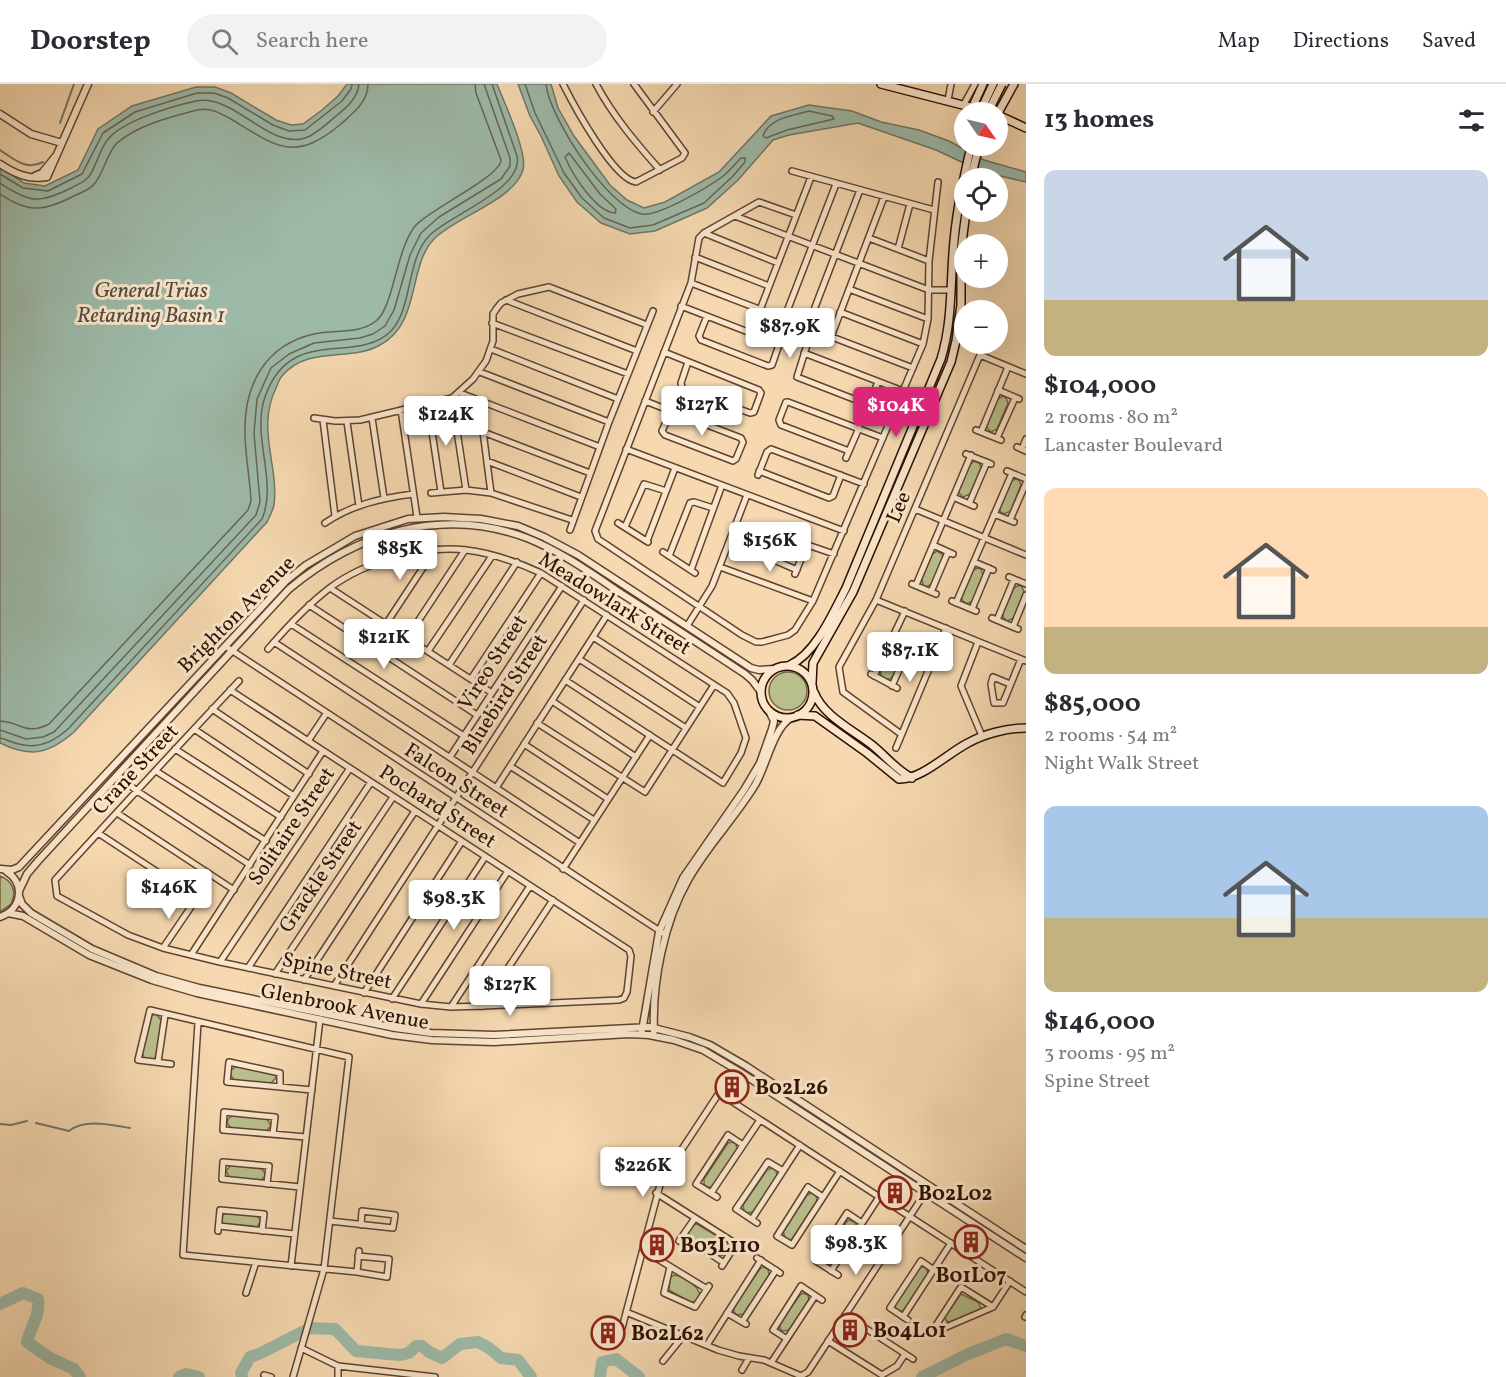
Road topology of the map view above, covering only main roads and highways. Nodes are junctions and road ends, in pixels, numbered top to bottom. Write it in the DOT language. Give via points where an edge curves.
graph roads {
  1 [pos="881,84"];
  2 [pos="983,84"];
  3 [pos="993,84"];
  4 [pos="1002,84"];
  5 [pos="1014,84"];
  6 [pos="905,86"];
  7 [pos="956,102"];
  8 [pos="976,102"];
  9 [pos="985,102"];
  10 [pos="994,102"];
  11 [pos="1004,102"];
  12 [pos="1008,119"];
  13 [pos="1026,128"];
  14 [pos="961,222"];
  15 [pos="961,222"];
  16 [pos="790,665"];
  17 [pos="813,686"];
  18 [pos="795,717"];
  19 [pos="1026,728"];
  20 [pos="912,778"];
  1 -- 6 [label="main road"];
  2 -- 8 [label="main road"];
  3 -- 9 [label="main road, bridge"];
  4 -- 10 [label="main road, bridge"];
  5 -- 11 [label="main road"];
  6 -- 7 [label="main road"];
  12 -- 13 [label="main road"];
  14 -- 16 [label="main road" via="941,360 862,552 828,621 803,657"];
  15 -- 17 [label="main road" via="962,305 951,362 854,592 813,663"];
  16 -- 17 [label="main road" via="803,671"];
  16 -- 18 [label="main road" via="774,669 764,679 761,692 769,711"];
  17 -- 18 [label="main road" via="810,705"];
  17 -- 20 [label="main road" via="818,701 828,711"];
  18 -- 20 [label="main road" via="815,716 895,777"];
  19 -- 20 [label="main road" via="982,736"];
}
